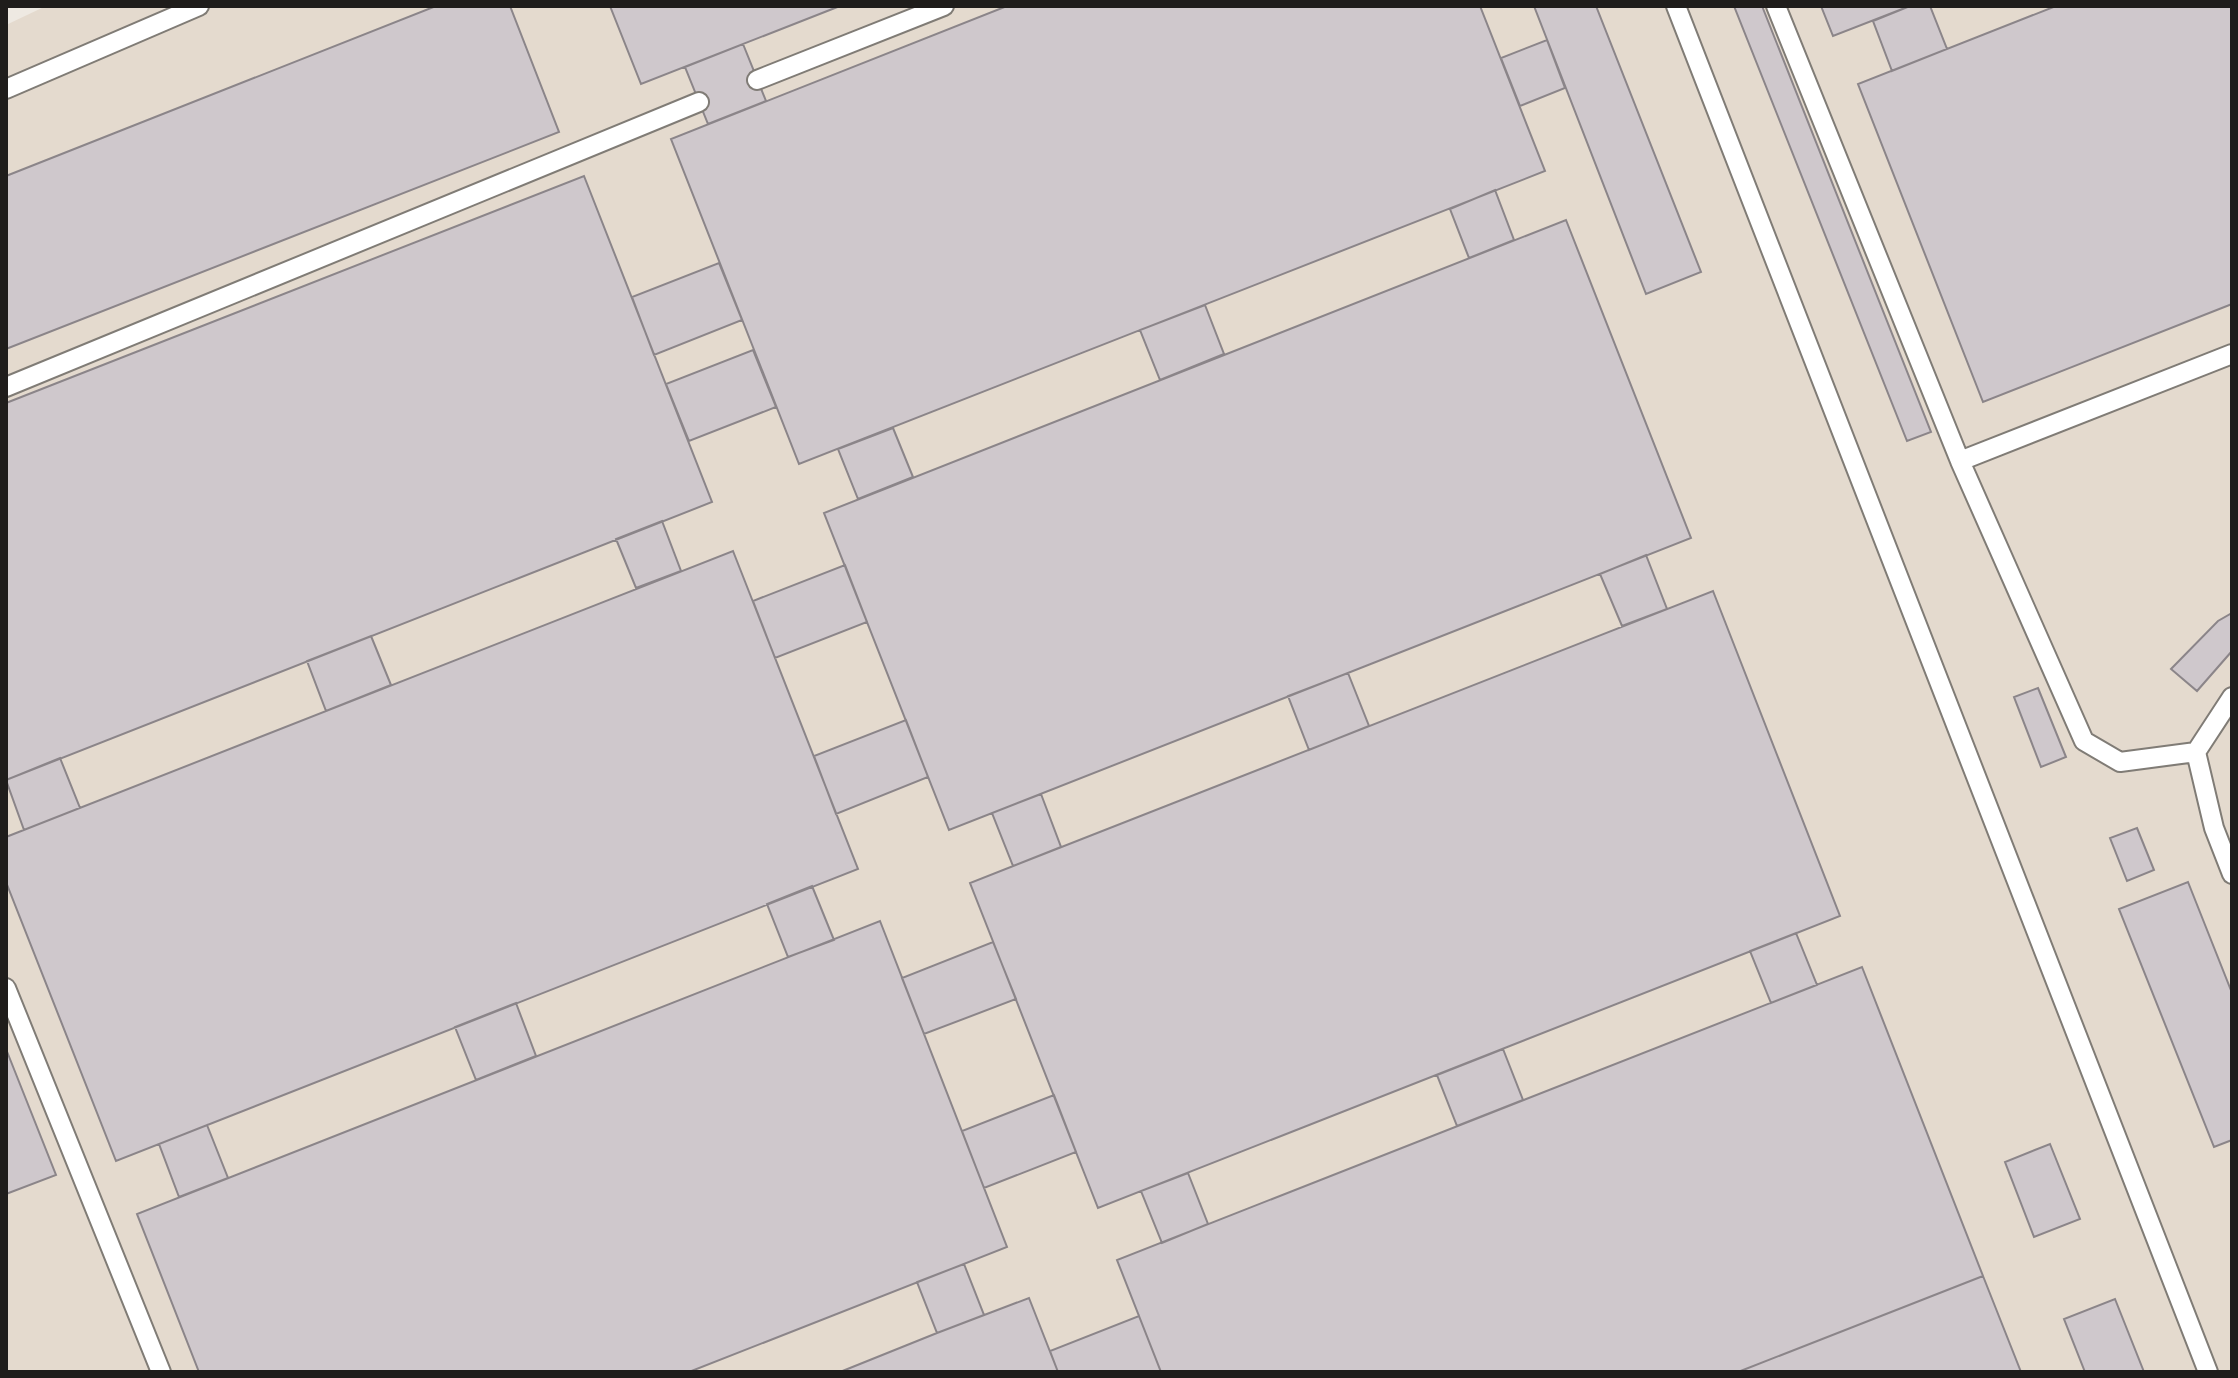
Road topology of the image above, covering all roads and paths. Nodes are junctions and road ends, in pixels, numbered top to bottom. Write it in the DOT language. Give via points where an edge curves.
graph roads {
  1 [pos="199,6"];
  2 [pos="944,6"];
  3 [pos="1676,6"];
  4 [pos="1776,6"];
  5 [pos="757,80"];
  6 [pos="6,89"];
  7 [pos="699,102"];
  8 [pos="2232,354"];
  9 [pos="6,387"];
  10 [pos="1960,461"];
  11 [pos="2232,697"];
  12 [pos="2196,752"];
  13 [pos="2232,874"];
  14 [pos="6,988"];
  15 [pos="161,1372"];
  16 [pos="2208,1372"];
  1 -- 6 [label="lane"];
  2 -- 5 [label="lane"];
  3 -- 16 [label="lane"];
  4 -- 10 [label="lane"];
  7 -- 9 [label="lane"];
  8 -- 10 [label="lane"];
  10 -- 12 [label="lane" via="2084,741 2120,762"];
  11 -- 12 [label="lane"];
  12 -- 13 [label="lane" via="2214,828"];
  14 -- 15 [label="lane"];
}
